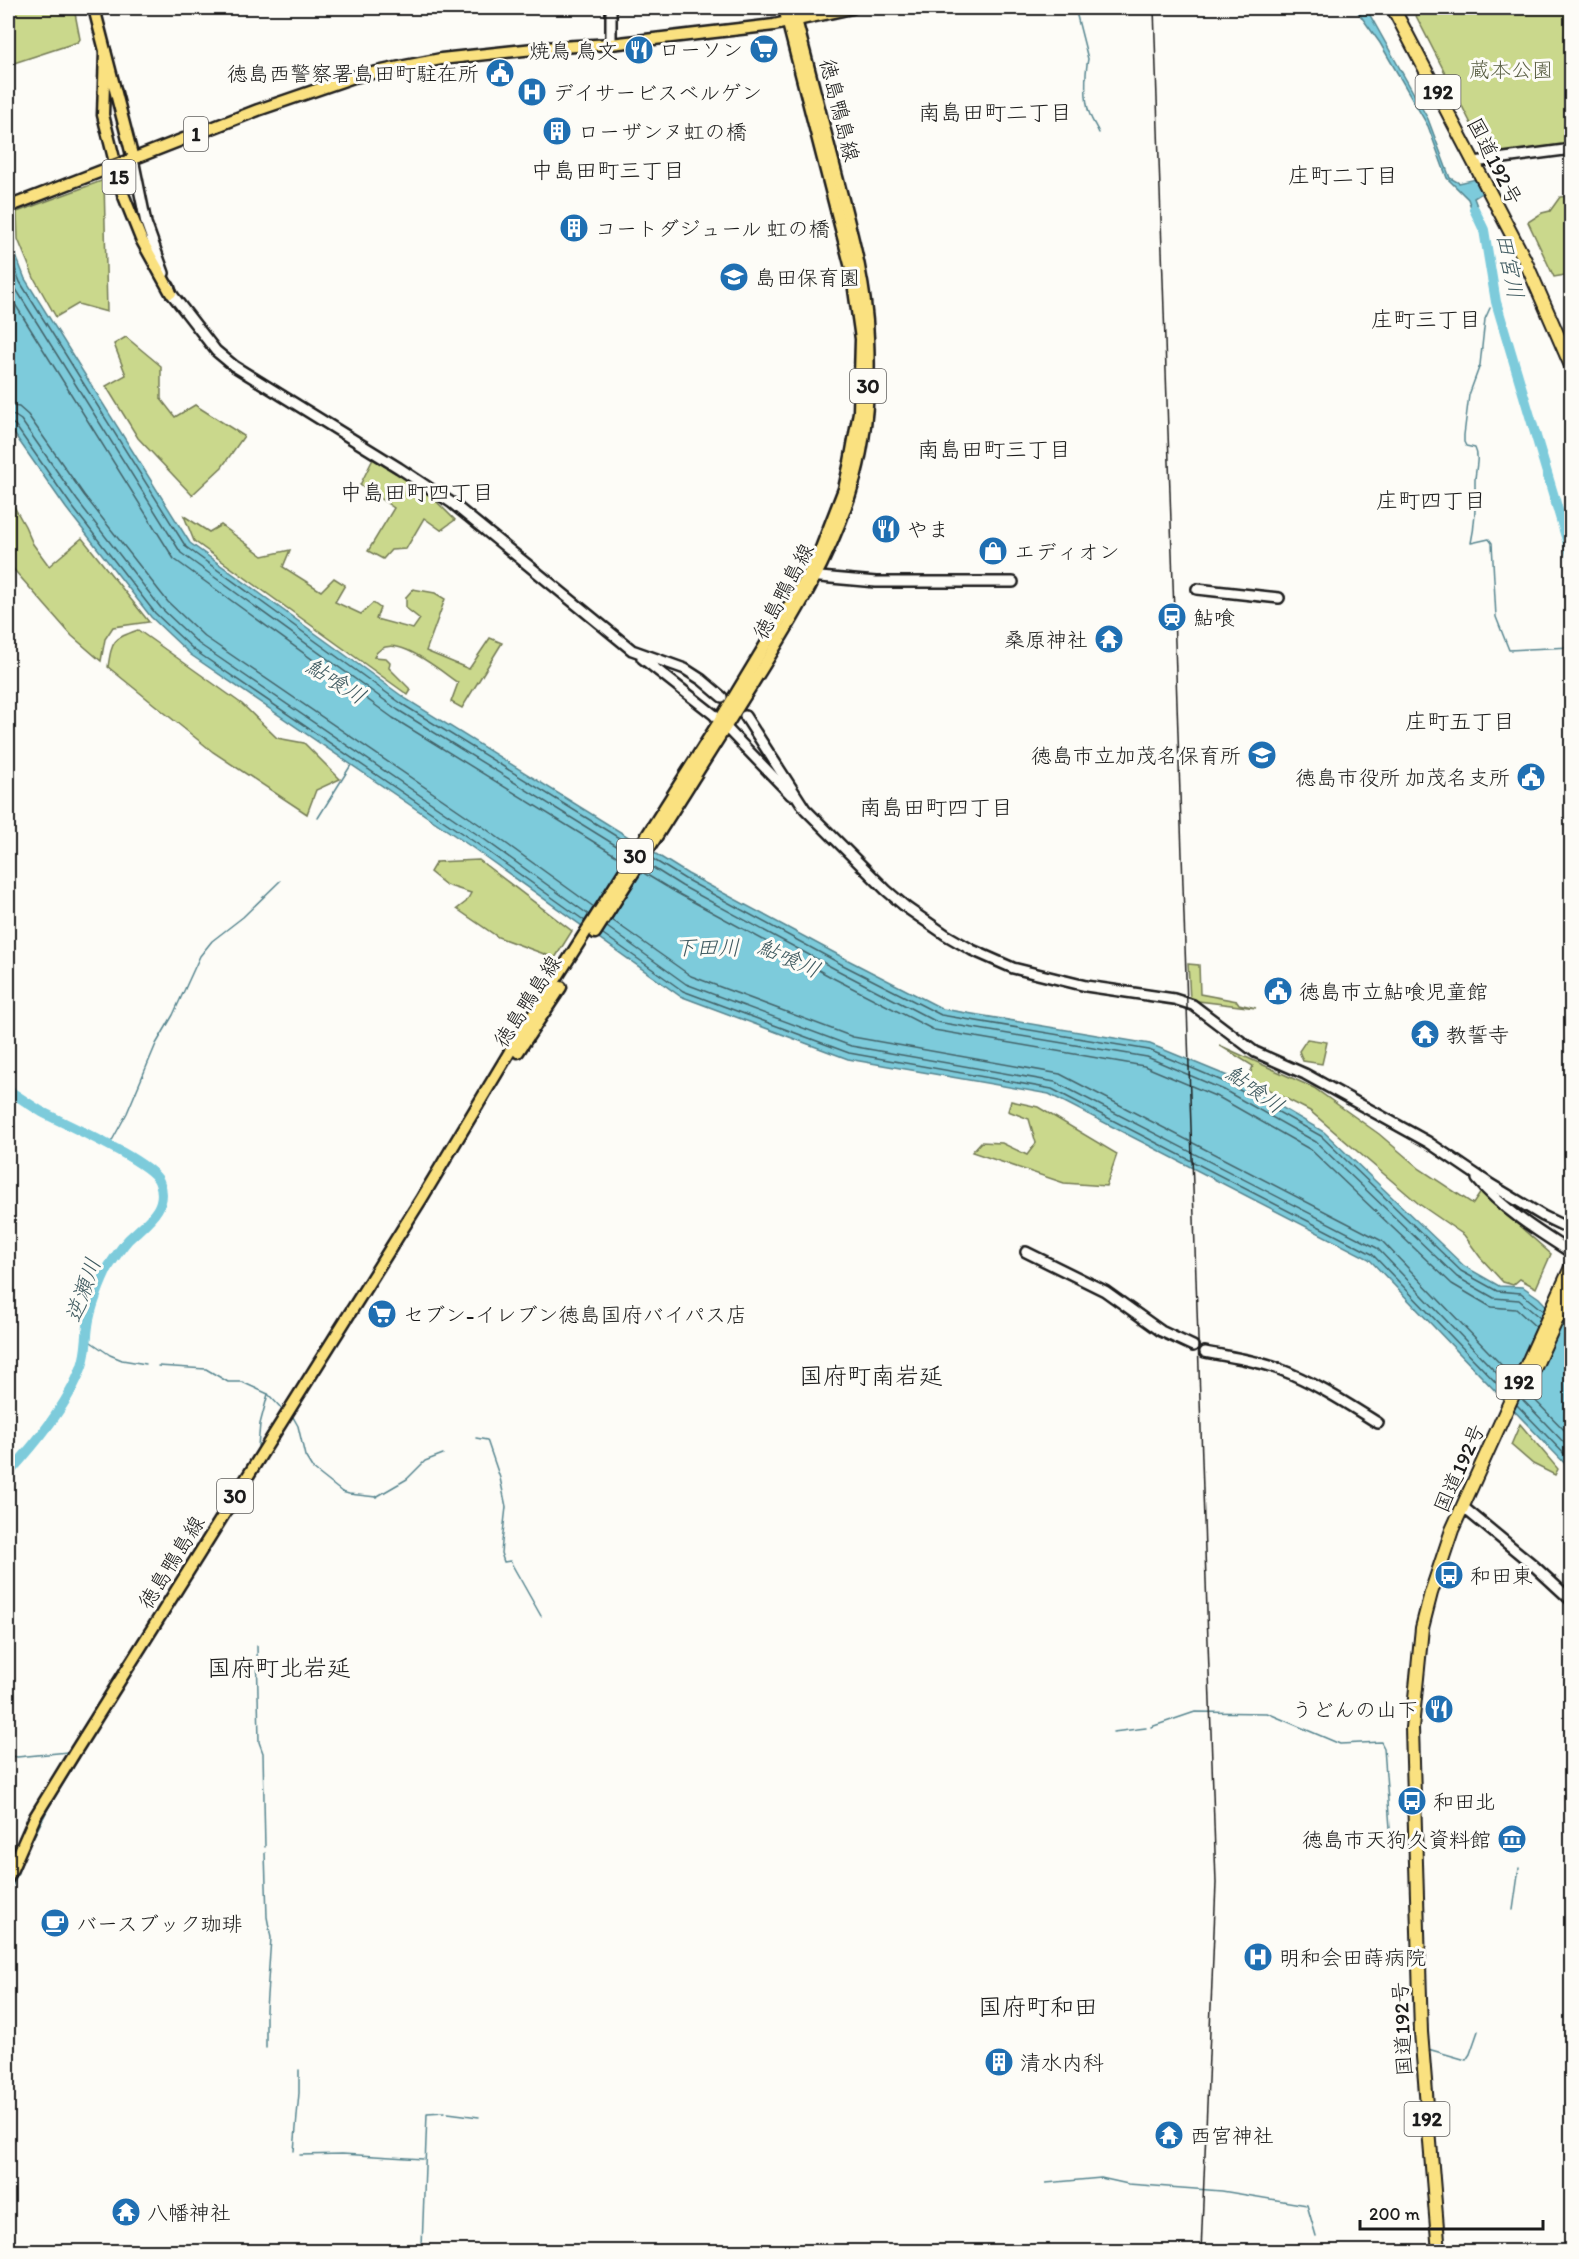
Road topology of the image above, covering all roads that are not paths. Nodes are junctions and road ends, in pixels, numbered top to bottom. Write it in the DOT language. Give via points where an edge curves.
graph roads {
  1 [pos="94,8"];
  2 [pos="611,8"];
  3 [pos="833,8"];
  4 [pos="852,8"];
  5 [pos="1393,8"];
  6 [pos="1401,8"];
  7 [pos="791,15"];
  8 [pos="611,39"];
  9 [pos="571,46"];
  10 [pos="105,51"];
  11 [pos="1572,148"];
  12 [pos="131,160"];
  13 [pos="1478,161"];
  14 [pos="1492,188"];
  15 [pos="8,207"];
  16 [pos="171,293"];
  17 [pos="1572,347"];
  18 [pos="1572,368"];
  19 [pos="812,576"];
  20 [pos="1013,582"];
  21 [pos="1197,590"];
  22 [pos="1279,598"];
  23 [pos="632,650"];
  24 [pos="722,697"];
  25 [pos="745,716"];
  26 [pos="722,726"];
  27 [pos="805,809"];
  28 [pos="1470,1172"];
  29 [pos="1572,1230"];
  30 [pos="1026,1252"];
  31 [pos="1572,1253"];
  32 [pos="1572,1265"];
  33 [pos="1572,1286"];
  34 [pos="1193,1346"];
  35 [pos="1205,1352"];
  36 [pos="1378,1423"];
  37 [pos="1467,1505"];
  38 [pos="1572,1601"];
  39 [pos="8,1878"];
  40 [pos="1439,2252"];
  1 -- 10 [label="main road, 15"];
  2 -- 8 [label="street"];
  3 -- 7 [label="main road, 1"];
  4 -- 7 [label="main road, 1"];
  5 -- 13 [label="highway, 国道192号 / 192"];
  6 -- 13 [label="highway, 国道192号 / 192"];
  7 -- 8 [label="main road, 1"];
  7 -- 9 [label="main road, 1" via="611,44"];
  7 -- 19 [label="main road, 徳島鴨島線 / 30" via="854,280 861,339 859,412 847,475"];
  8 -- 9 [label="main road, 1"];
  9 -- 12 [label="main road, 1" via="441,59 354,77"];
  10 -- 12 [label="main road, 15"];
  10 -- 16 [label="main road, 15" via="103,115 123,194 141,239"];
  11 -- 13 [label="street"];
  12 -- 15 [label="main road, 1, bridge"];
  12 -- 16 [label="street" via="146,223"];
  13 -- 14 [label="highway, 国道192号 / 192"];
  14 -- 17 [label="highway, 国道192号 / 192" via="1546,286"];
  14 -- 18 [label="highway, 国道192号 / 192"];
  16 -- 23 [label="street" via="216,351 234,366 452,503"];
  19 -- 20 [label="street" via="876,582"];
  19 -- 26 [label="main road, 徳島鴨島線 / 30"];
  21 -- 22 [label="street"];
  23 -- 24 [label="street" via="693,674"];
  23 -- 26 [label="street"];
  25 -- 27 [label="street"];
  26 -- 27 [label="street"];
  26 -- 39 [label="main road, 徳島鴨島線 / 30" via="528,1038 470,1117 52,1789"];
  27 -- 28 [label="street" via="907,908 972,950 1025,971 1193,1005 1255,1052 1305,1074 1428,1142"];
  28 -- 29 [label="street"];
  28 -- 31 [label="street" via="1486,1190 1540,1233"];
  30 -- 34 [label="street" via="1105,1292 1161,1331"];
  32 -- 37 [label="highway, 国道192号 / 192"];
  33 -- 37 [label="highway, 国道192号 / 192"];
  35 -- 36 [label="street" via="1279,1369 1324,1389"];
  37 -- 38 [label="street"];
  37 -- 40 [label="highway, 国道192号 / 192" via="1447,1564 1413,1699 1419,1985"];
}
